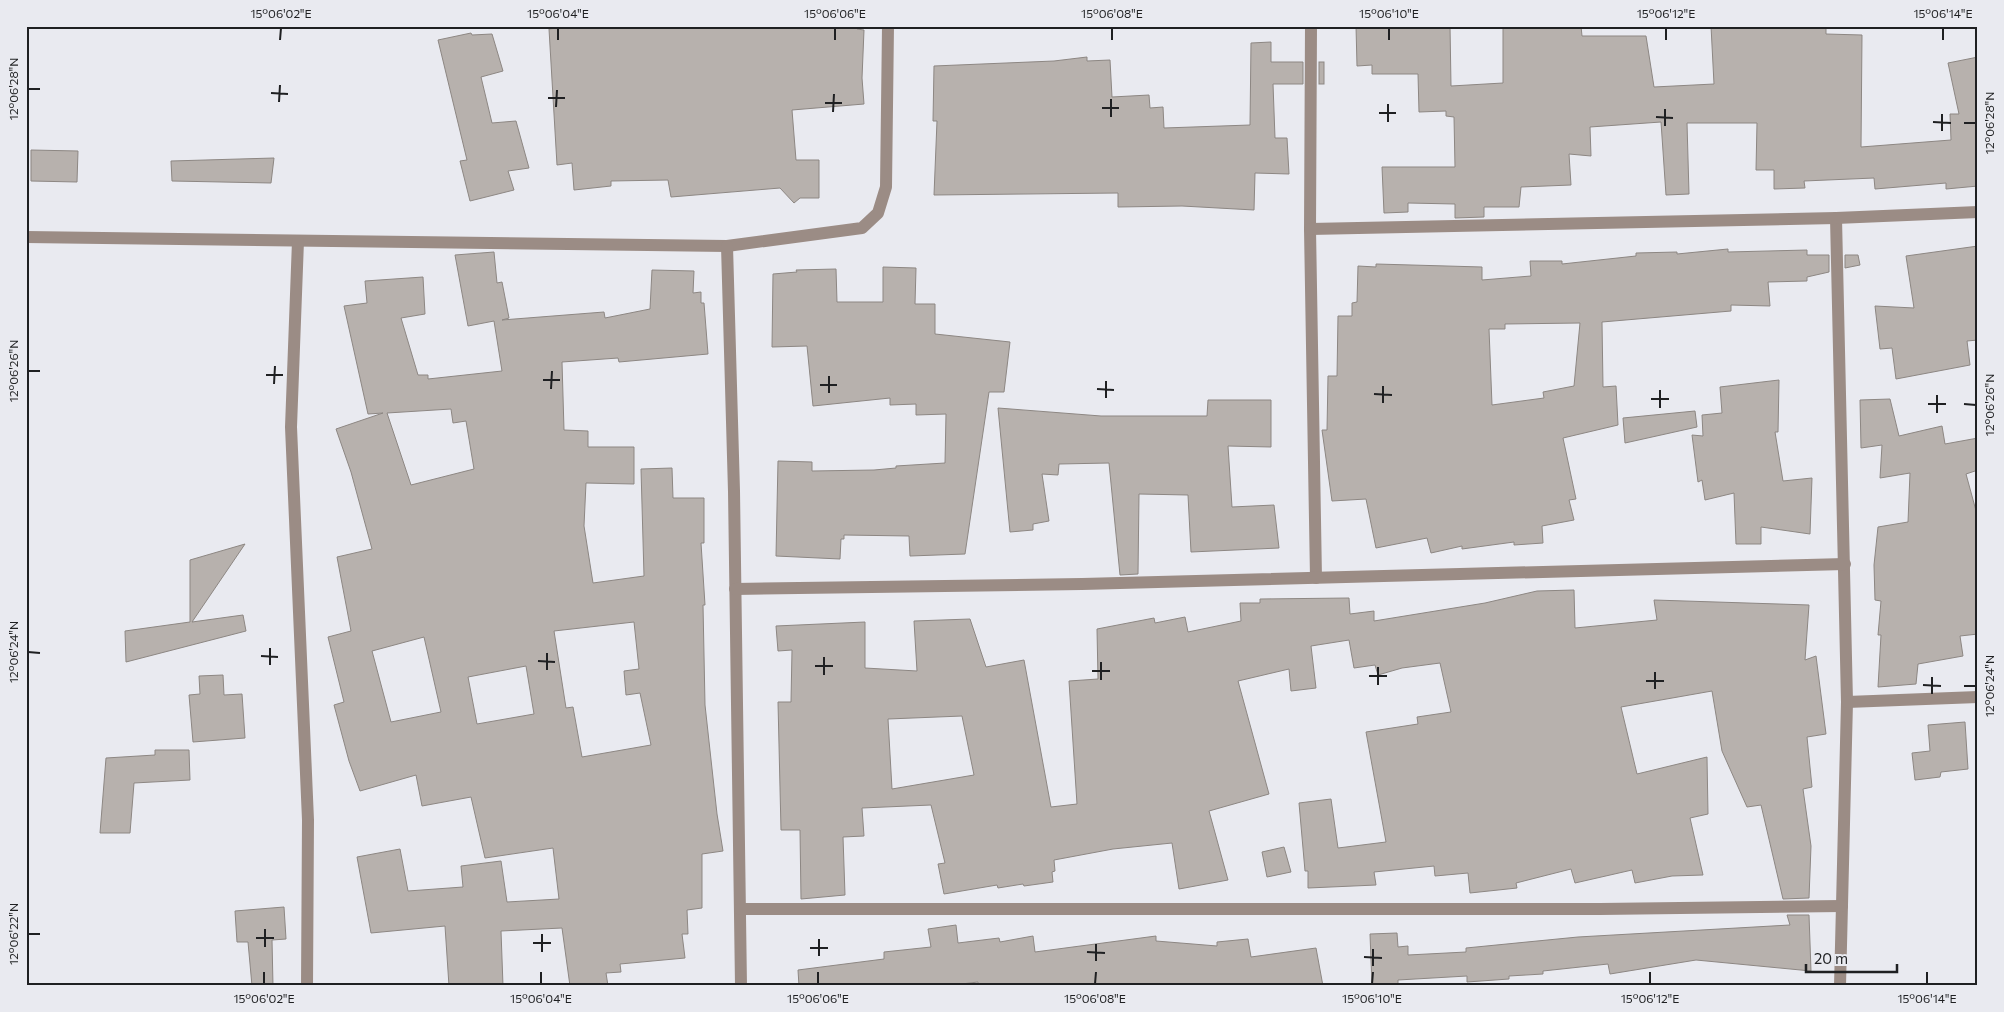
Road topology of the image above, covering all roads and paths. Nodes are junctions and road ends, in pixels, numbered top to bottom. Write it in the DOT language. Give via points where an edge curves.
graph roads {
  1 [pos="888,26"];
  2 [pos="1310,26"];
  3 [pos="1978,212"];
  4 [pos="1836,218"];
  5 [pos="1310,229"];
  6 [pos="26,237"];
  7 [pos="298,241"];
  8 [pos="727,246"];
  9 [pos="1845,564"];
  10 [pos="1316,578"];
  11 [pos="734,590"];
  12 [pos="1978,698"];
  13 [pos="1847,702"];
  14 [pos="1842,906"];
  15 [pos="740,909"];
  16 [pos="307,986"];
  17 [pos="741,986"];
  18 [pos="1840,986"];
  1 -- 8 [label="street" via="886,187 878,213 862,228"];
  2 -- 5 [label="street"];
  3 -- 4 [label="street"];
  4 -- 5 [label="street"];
  4 -- 9 [label="street"];
  5 -- 10 [label="street"];
  6 -- 7 [label="street"];
  7 -- 8 [label="street"];
  7 -- 16 [label="street" via="291,427 308,820"];
  8 -- 11 [label="street"];
  9 -- 10 [label="street"];
  9 -- 13 [label="street"];
  10 -- 11 [label="street"];
  11 -- 15 [label="street"];
  12 -- 13 [label="street"];
  13 -- 14 [label="street"];
  14 -- 15 [label="street"];
  14 -- 18 [label="street"];
  15 -- 17 [label="street"];
}
